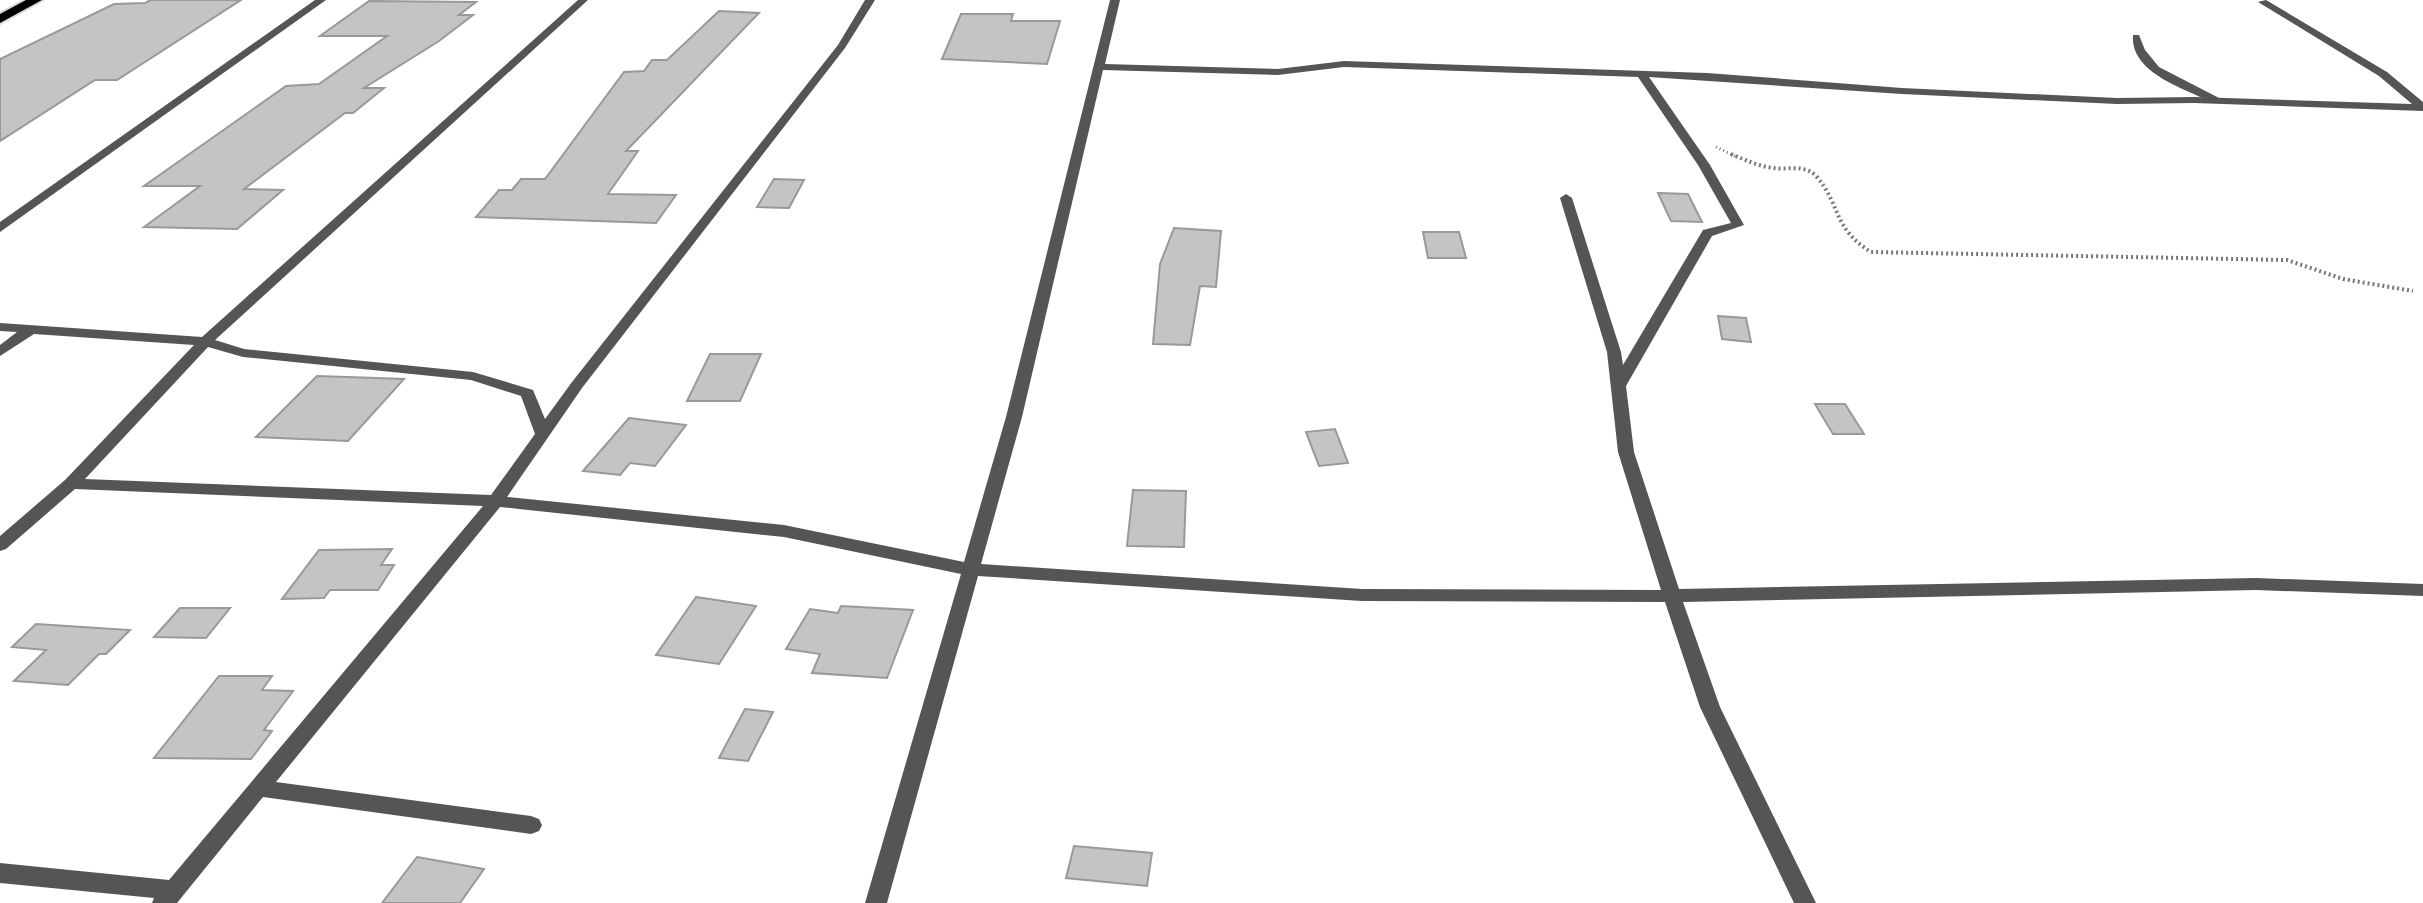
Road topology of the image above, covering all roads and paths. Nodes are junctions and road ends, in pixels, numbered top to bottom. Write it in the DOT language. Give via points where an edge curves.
graph roads {
  1 [pos="36,0"];
  2 [pos="321,0"];
  3 [pos="583,0"];
  4 [pos="870,0"];
  5 [pos="1115,0"];
  6 [pos="2263,2"];
  7 [pos="4,16"];
  8 [pos="2136,37"];
  9 [pos="1099,67"];
  10 [pos="1642,75"];
  11 [pos="2215,100"];
  12 [pos="2422,108"];
  13 [pos="1679,130"];
  14 [pos="1566,198"];
  15 [pos="0,228"];
  16 [pos="2413,291"];
  17 [pos="0,327"];
  18 [pos="31,329"];
  19 [pos="205,342"];
  20 [pos="0,352"];
  21 [pos="1618,386"];
  22 [pos="543,434"];
  23 [pos="71,484"];
  24 [pos="496,501"];
  25 [pos="0,545"];
  26 [pos="968,569"];
  27 [pos="2423,590"];
  28 [pos="1672,596"];
  29 [pos="258,788"];
  30 [pos="531,825"];
  31 [pos="0,873"];
  32 [pos="168,896"];
  33 [pos="876,903"];
  34 [pos="1805,903"];
  1 -- 7 [label="highway"];
  2 -- 15 [label="street"];
  3 -- 19 [label="street"];
  4 -- 22 [label="street" via="842,46"];
  5 -- 9 [label="street"];
  6 -- 12 [label="street" via="2383,74"];
  8 -- 11 [label="street" via="2147,62 2164,76"];
  9 -- 10 [label="street" via="1263,73 1344,64"];
  9 -- 26 [label="street" via="1014,417"];
  10 -- 11 [label="street" via="2117,101"];
  10 -- 13 [label="street"];
  11 -- 12 [label="street"];
  13 -- 16 [label="path" via="1748,162 1801,168 1815,175 1850,239 1871,252 2287,260 2343,279"];
  13 -- 21 [label="street" via="1738,225 1707,233"];
  14 -- 21 [label="street" via="1614,352"];
  17 -- 18 [label="street"];
  18 -- 19 [label="street"];
  18 -- 20 [label="street"];
  19 -- 22 [label="street" via="243,353 473,376 528,393"];
  19 -- 23 [label="street"];
  21 -- 28 [label="street" via="1626,452"];
  22 -- 24 [label="street"];
  23 -- 24 [label="street"];
  23 -- 25 [label="street"];
  24 -- 26 [label="street" via="784,531"];
  24 -- 29 [label="street"];
  26 -- 28 [label="street" via="1362,595"];
  26 -- 33 [label="street"];
  27 -- 28 [label="street" via="2256,584"];
  28 -- 34 [label="street" via="1710,707"];
  29 -- 30 [label="street"];
  29 -- 32 [label="street"];
  31 -- 32 [label="street"];
}
